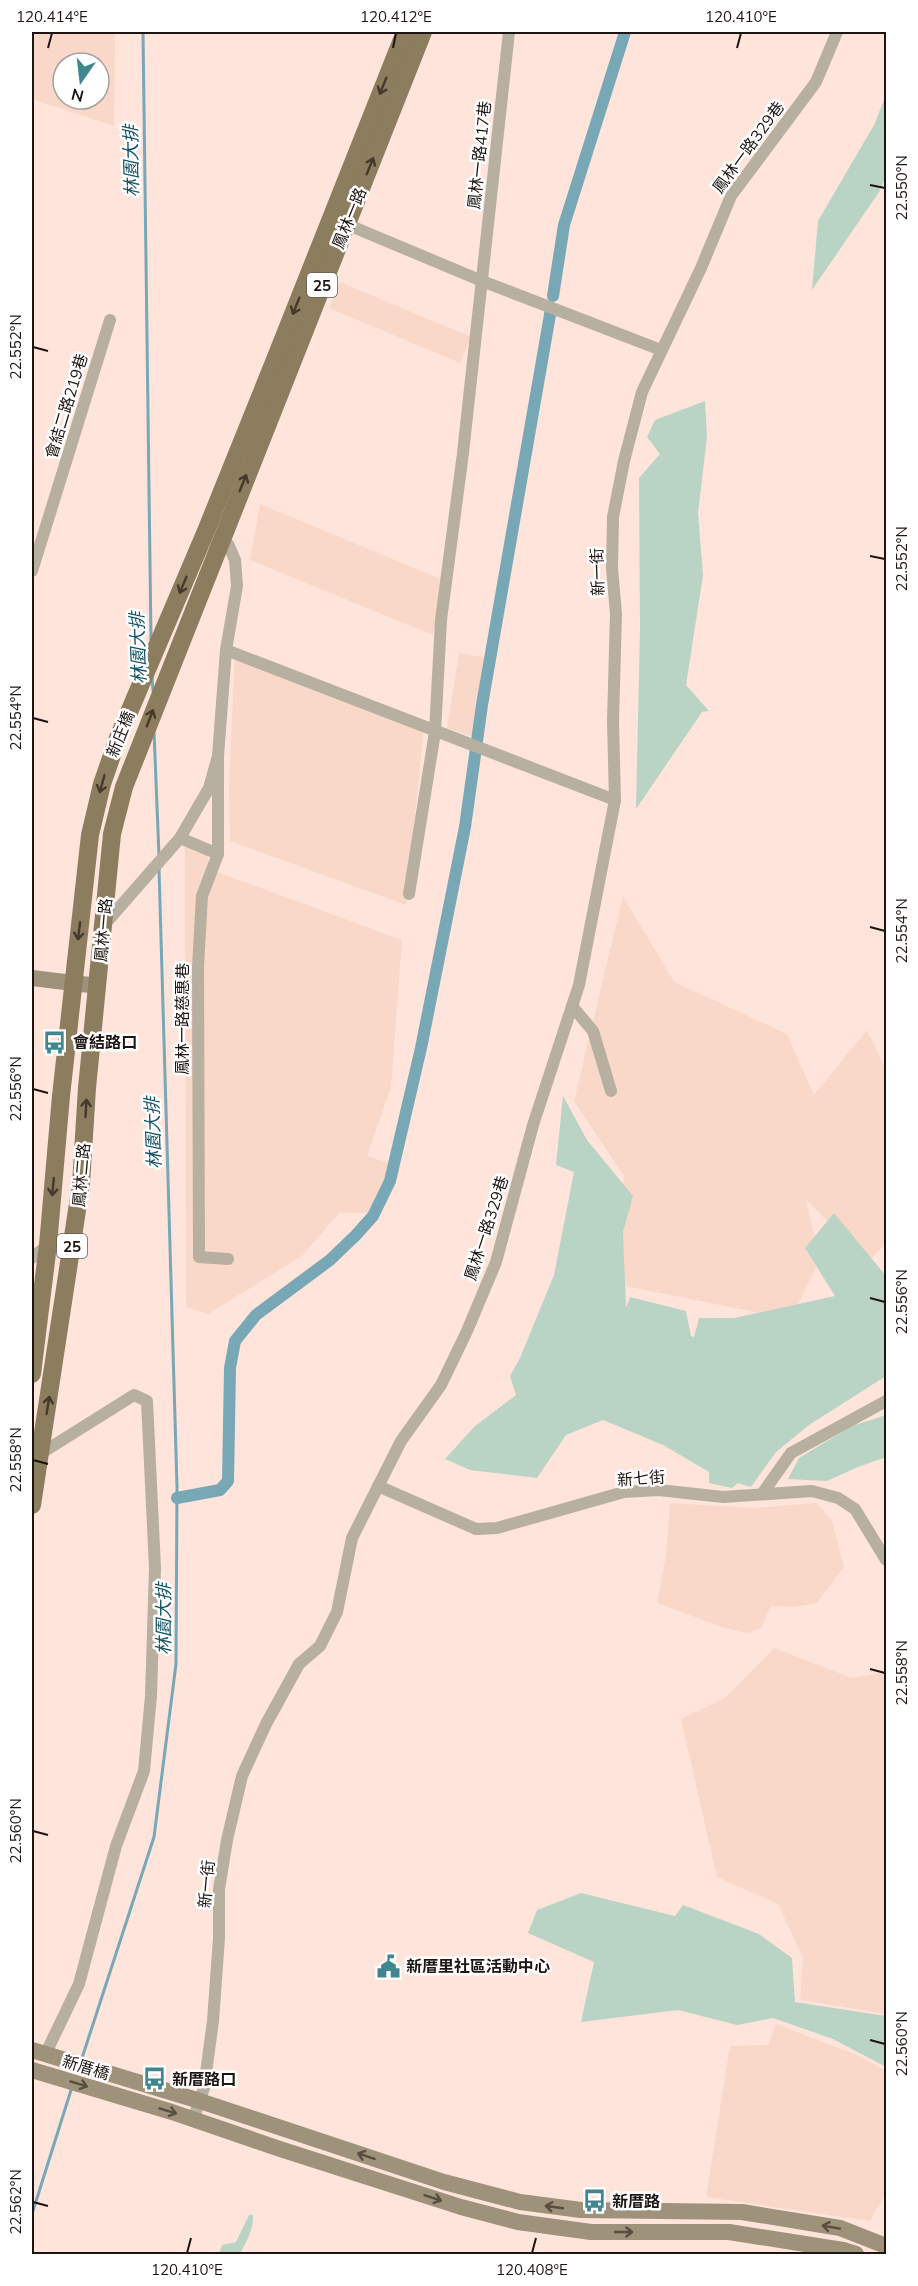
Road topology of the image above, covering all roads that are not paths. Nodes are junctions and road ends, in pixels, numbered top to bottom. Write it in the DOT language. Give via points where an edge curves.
graph roads {
  1 [pos="405,32"];
  2 [pos="423,32"];
  3 [pos="509,32"];
  4 [pos="837,32"];
  5 [pos="346,224"];
  6 [pos="482,281"];
  7 [pos="110,320"];
  8 [pos="661,350"];
  9 [pos="214,534"];
  10 [pos="32,571"];
  11 [pos="226,650"];
  12 [pos="435,732"];
  13 [pos="218,756"];
  14 [pos="615,800"];
  15 [pos="180,838"];
  16 [pos="218,854"];
  17 [pos="108,875"];
  18 [pos="85,878"];
  19 [pos="409,894"];
  20 [pos="103,926"];
  21 [pos="32,978"];
  22 [pos="73,983"];
  23 [pos="98,986"];
  24 [pos="572,1006"];
  25 [pos="611,1091"];
  26 [pos="48,1245"];
  27 [pos="32,1258"];
  28 [pos="228,1259"];
  29 [pos="32,1374"];
  30 [pos="886,1401"];
  31 [pos="40,1454"];
  32 [pos="378,1486"];
  33 [pos="762,1494"];
  34 [pos="32,1504"];
  35 [pos="886,1560"];
  36 [pos="298,1664"];
  37 [pos="43,2053"];
  38 [pos="38,2072"];
  39 [pos="200,2101"];
  40 [pos="193,2120"];
  41 [pos="886,2246"];
  42 [pos="856,2254"];
  1 -- 9 [label="main road, 鳳林一路 / 25, one-way"];
  5 -- 2 [label="main road, 鳳林一路 / 25, one-way"];
  3 -- 6 [label="street, 鳳林一路417巷"];
  4 -- 8 [label="street, 鳳林一路329巷" via="816,82 731,196"];
  5 -- 6 [label="street"];
  9 -- 5 [label="main road, 鳳林一路 / 25, one-way"];
  6 -- 8 [label="street"];
  6 -- 12 [label="street, 鳳林一路417巷" via="441,620"];
  7 -- 10 [label="street, 會結二路219巷"];
  8 -- 14 [label="street, 新一街" via="634,416 613,517"];
  9 -- 11 [label="street" via="228,544 235,560 237,586"];
  17 -- 9 [label="main road, 新庄橋 / 25, one-way" via="112,834 124,787"];
  9 -- 18 [label="main road, 新庄橋 / 25, one-way" via="118,738 102,784"];
  11 -- 12 [label="street"];
  11 -- 13 [label="street"];
  12 -- 14 [label="street"];
  12 -- 19 [label="street, 鳳林一路417巷"];
  13 -- 15 [label="street" via="209,788"];
  13 -- 16 [label="street, 鳳林一路慈惠巷"];
  14 -- 24 [label="street, 鳳林一路329巷"];
  15 -- 16 [label="street"];
  15 -- 20 [label="street"];
  16 -- 28 [label="street, 鳳林一路慈惠巷" via="202,896 198,967 199,1257"];
  17 -- 20 [label="main road, 鳳林一路 / 25"];
  18 -- 22 [label="main road, 鳳林一路 / 25, one-way"];
  20 -- 23 [label="main road, 鳳林一路 / 25"];
  21 -- 22 [label="street"];
  22 -- 23 [label="street"];
  22 -- 26 [label="main road, 鳳林二路 / 25, one-way"];
  31 -- 23 [label="main road, 鳳林二路 / 25, one-way" via="81,1184"];
  24 -- 25 [label="street" via="593,1031"];
  24 -- 32 [label="street, 鳳林一路329巷" via="533,1125 496,1262 441,1384 401,1441"];
  26 -- 27 [label="street"];
  26 -- 29 [label="main road, 鳳林二路 / 25"];
  30 -- 33 [label="street" via="791,1453"];
  31 -- 34 [label="main road, 鳳林二路 / 25"];
  31 -- 37 [label="street" via="134,1395 147,1401 155,1568 144,1771 116,1846 79,1984"];
  32 -- 33 [label="street, 新七街" via="476,1529 497,1528 624,1492 659,1490 723,1497"];
  32 -- 36 [label="street, 鳳林一路329巷" via="352,1538 337,1611 320,1646"];
  33 -- 35 [label="street, 新七街" via="812,1491 838,1498 855,1509"];
  36 -- 39 [label="street, 新一街" via="242,1776 227,1840 219,1889 213,2021"];
  37 -- 39 [label="street, 新厝橋"];
  38 -- 40 [label="street, 新厝橋, one-way"];
  39 -- 40 [label="street, 新一街"];
  41 -- 39 [label="street, one-way" via="840,2228 742,2212 580,2210 519,2202 444,2182"];
  40 -- 42 [label="street, one-way" via="518,2223 591,2232 729,2232"];
}
